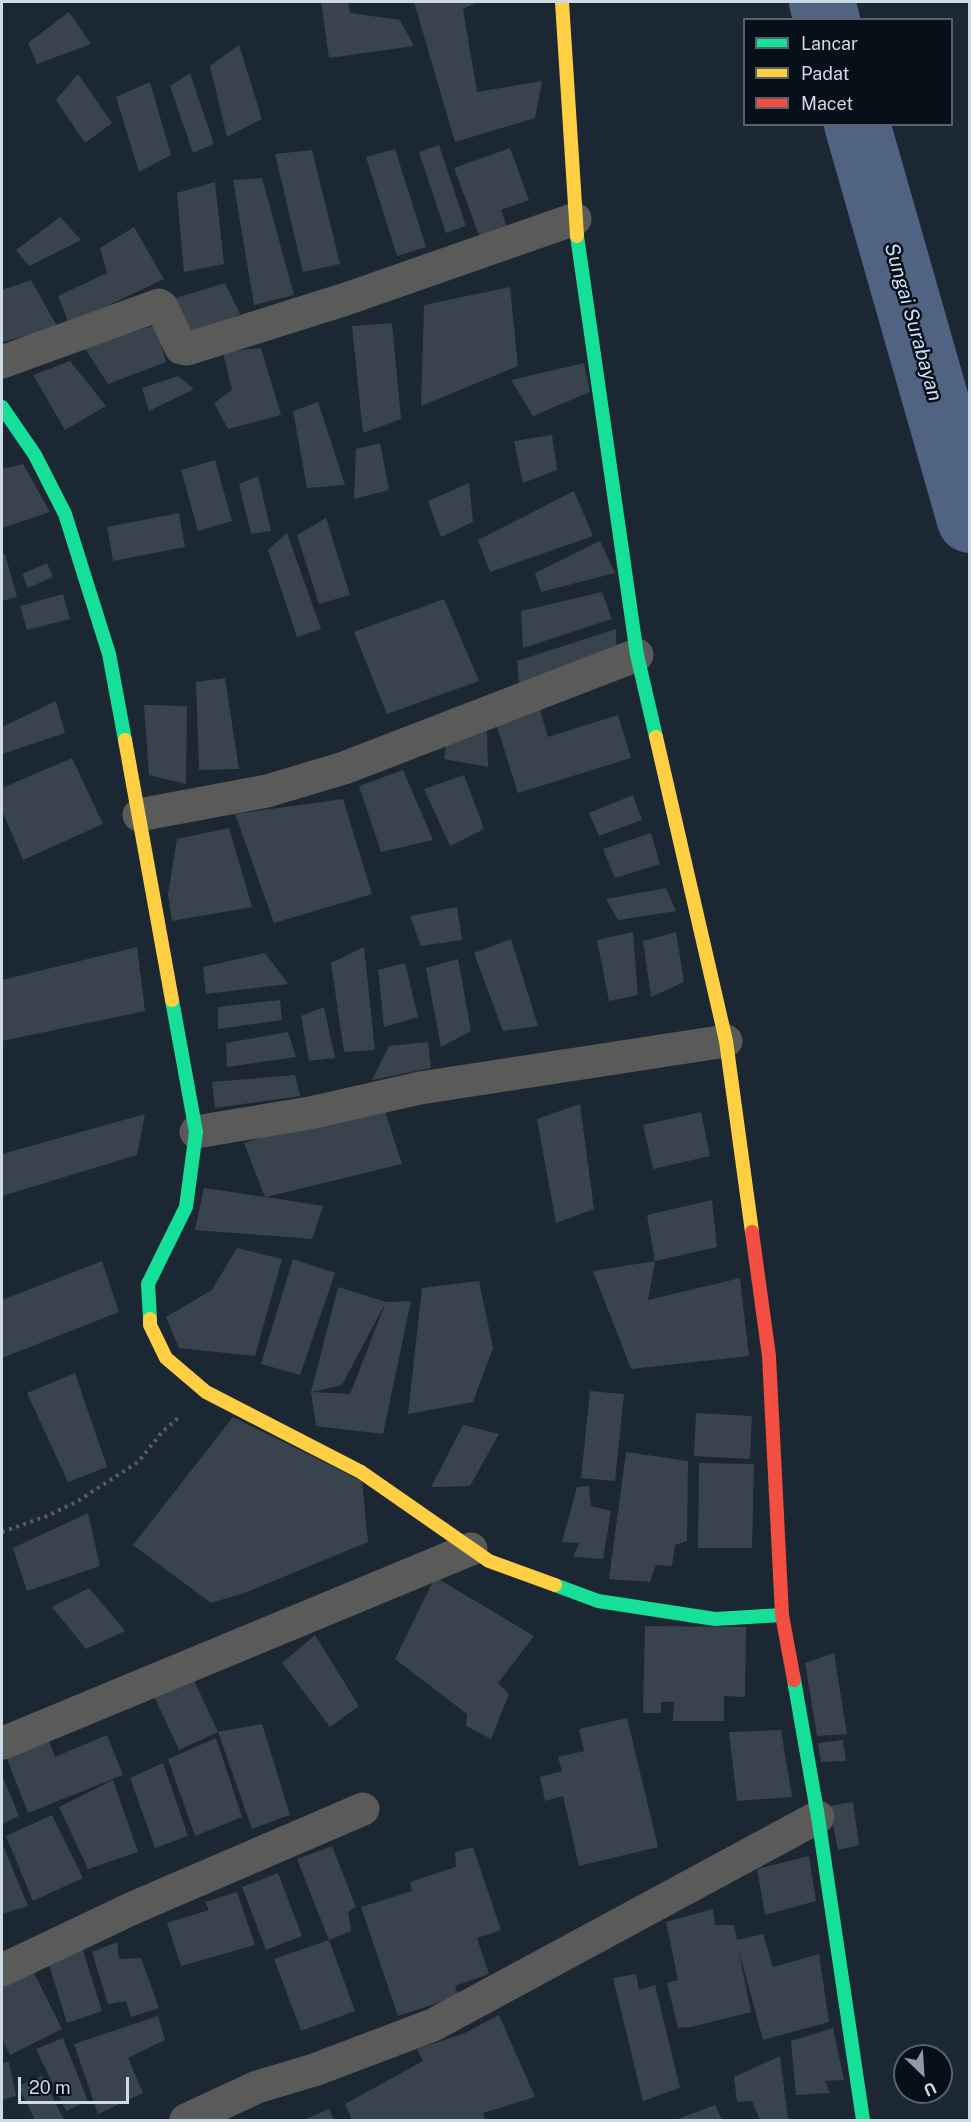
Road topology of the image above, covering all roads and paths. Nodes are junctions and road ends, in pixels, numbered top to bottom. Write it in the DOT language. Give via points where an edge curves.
graph roads {
  1 [pos="562,2"];
  2 [pos="575,219"];
  3 [pos="2,362"];
  4 [pos="2,407"];
  5 [pos="637,655"];
  6 [pos="139,815"];
  7 [pos="726,1041"];
  8 [pos="196,1132"];
  9 [pos="206,1392"];
  10 [pos="2,1532"];
  11 [pos="471,1549"];
  12 [pos="782,1615"];
  13 [pos="3,1743"];
  14 [pos="363,1809"];
  15 [pos="818,1817"];
  16 [pos="2,1970"];
  17 [pos="186,2121"];
  18 [pos="863,2121"];
  1 -- 2 [label="street"];
  2 -- 3 [label="street" via="346,299 187,349 181,348 159,305"];
  2 -- 5 [label="street"];
  4 -- 6 [label="street" via="35,455 65,514 110,654"];
  5 -- 6 [label="street" via="344,768 267,791"];
  5 -- 7 [label="street"];
  6 -- 8 [label="street"];
  7 -- 8 [label="street" via="420,1088 310,1113"];
  7 -- 12 [label="street" via="769,1356"];
  8 -- 9 [label="street" via="186,1207 148,1284 150,1325 166,1358"];
  9 -- 10 [label="path" via="162,1432 138,1462 78,1501"];
  9 -- 11 [label="street" via="361,1472"];
  11 -- 12 [label="street" via="489,1561 598,1600 715,1618"];
  11 -- 13 [label="street"];
  12 -- 15 [label="street"];
  14 -- 16 [label="street" via="133,1908"];
  15 -- 17 [label="street" via="433,2025 257,2087"];
  15 -- 18 [label="street"];
}
